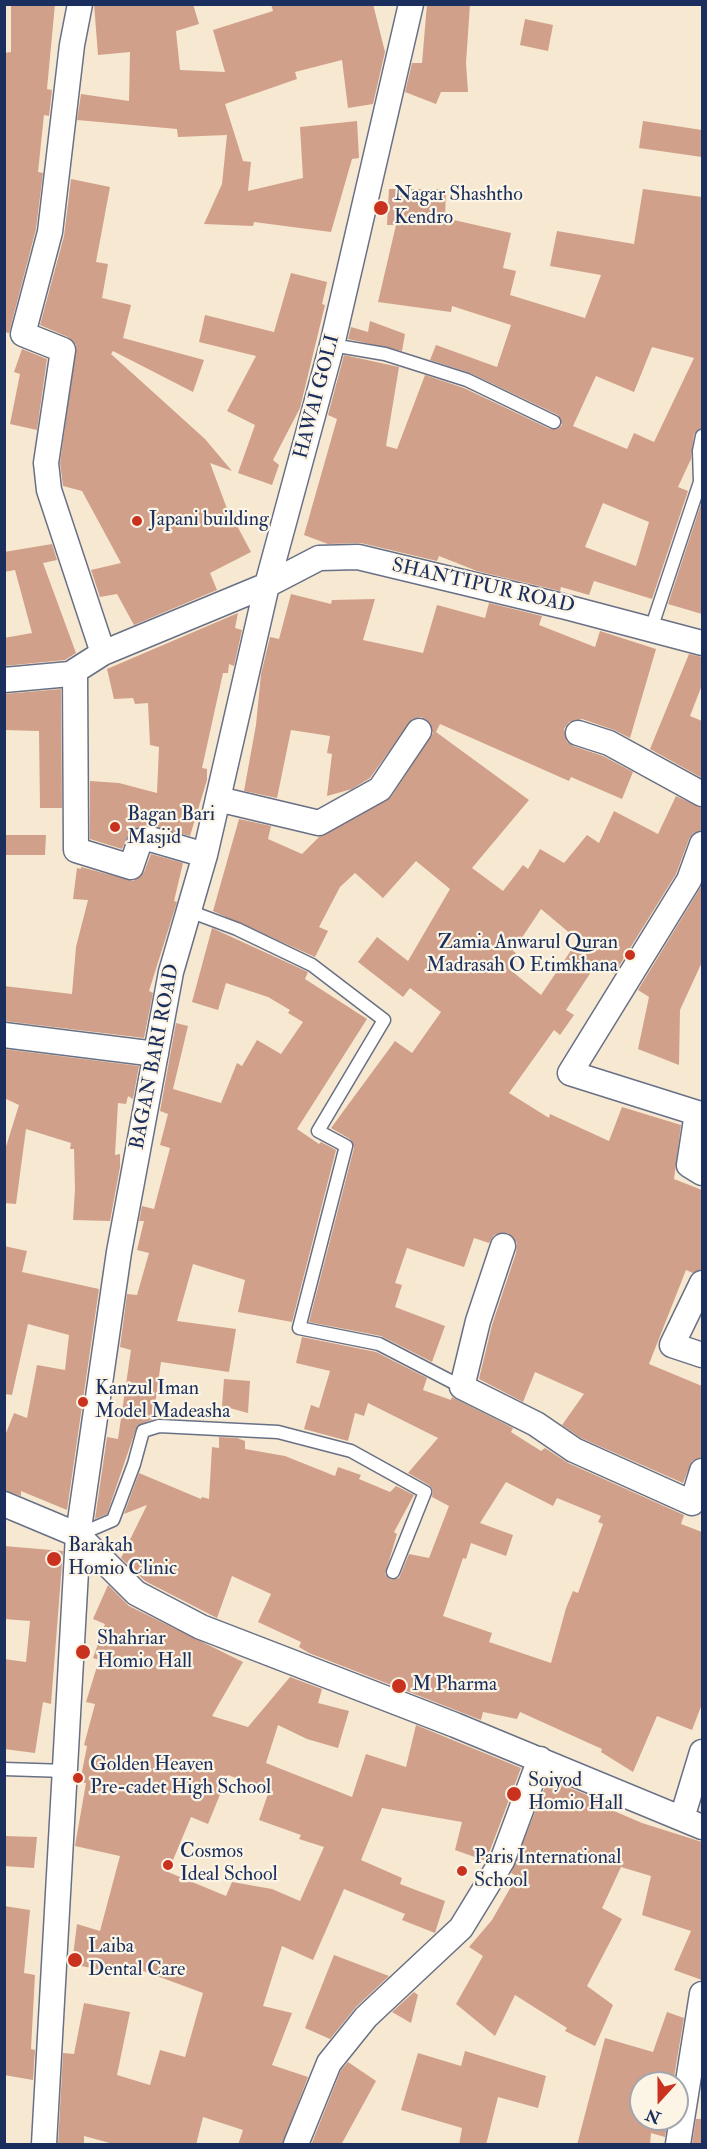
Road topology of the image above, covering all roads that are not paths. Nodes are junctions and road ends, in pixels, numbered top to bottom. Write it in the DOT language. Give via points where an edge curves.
graph roads {
  1 [pos="80,4"];
  2 [pos="411,4"];
  3 [pos="332,345"];
  4 [pos="554,422"];
  5 [pos="702,436"];
  6 [pos="267,585"];
  7 [pos="651,629"];
  8 [pos="702,643"];
  9 [pos="103,653"];
  10 [pos="75,672"];
  11 [pos="4,680"];
  12 [pos="419,731"];
  13 [pos="579,732"];
  14 [pos="702,794"];
  15 [pos="218,800"];
  16 [pos="702,844"];
  17 [pos="205,855"];
  18 [pos="189,911"];
  19 [pos="4,1035"];
  20 [pos="156,1054"];
  21 [pos="702,1173"];
  22 [pos="503,1246"];
  23 [pos="702,1283"];
  24 [pos="702,1355"];
  25 [pos="462,1387"];
  26 [pos="702,1471"];
  27 [pos="4,1504"];
  28 [pos="78,1535"];
  29 [pos="393,1572"];
  30 [pos="702,1752"];
  31 [pos="540,1759"];
  32 [pos="4,1769"];
  33 [pos="66,1771"];
  34 [pos="692,1822"];
  35 [pos="702,1994"];
  36 [pos="44,2145"];
  37 [pos="296,2145"];
  38 [pos="678,2145"];
  1 -- 9 [label="street" via="50,232 23,334 63,350 46,463 49,489"];
  2 -- 3 [label="street, HAWAI GOLI"];
  3 -- 4 [label="lane" via="385,354 467,380"];
  3 -- 6 [label="street, HAWAI GOLI"];
  5 -- 7 [label="lane" via="700,482"];
  6 -- 7 [label="street, SHANTIPUR ROAD" via="319,558 358,557"];
  6 -- 9 [label="street, SHANTIPUR ROAD"];
  6 -- 15 [label="street, BAGAN BARI ROAD"];
  7 -- 8 [label="street, SHANTIPUR ROAD"];
  9 -- 10 [label="street, SHANTIPUR ROAD"];
  10 -- 11 [label="street"];
  10 -- 17 [label="street" via="76,850 131,867 140,842 150,839"];
  12 -- 15 [label="street" via="380,789 319,823"];
  13 -- 14 [label="street" via="609,743"];
  15 -- 17 [label="street, BAGAN BARI ROAD"];
  16 -- 21 [label="street" via="689,880 570,1072 697,1113 689,1165"];
  17 -- 18 [label="street, BAGAN BARI ROAD"];
  18 -- 20 [label="street, BAGAN BARI ROAD" via="171,972"];
  18 -- 25 [label="lane" via="312,965 384,1020 318,1131 346,1146 299,1328 379,1344"];
  19 -- 20 [label="street"];
  20 -- 28 [label="street, BAGAN BARI ROAD" via="119,1252"];
  22 -- 25 [label="street" via="478,1321"];
  23 -- 24 [label="street" via="672,1345"];
  25 -- 26 [label="street" via="536,1424 574,1450 692,1503"];
  27 -- 28 [label="street"];
  28 -- 29 [label="lane" via="113,1520 142,1431 159,1426 278,1432 351,1451 425,1492"];
  28 -- 31 [label="street" via="136,1593 201,1627"];
  28 -- 33 [label="street, BAGAN BARI ROAD"];
  30 -- 34 [label="street"];
  31 -- 34 [label="street"];
  31 -- 37 [label="street" via="502,1861 461,1928 366,2017 329,2063"];
  32 -- 33 [label="lane"];
  33 -- 36 [label="street, BAGAN BARI ROAD"];
  35 -- 38 [label="street"];
}
